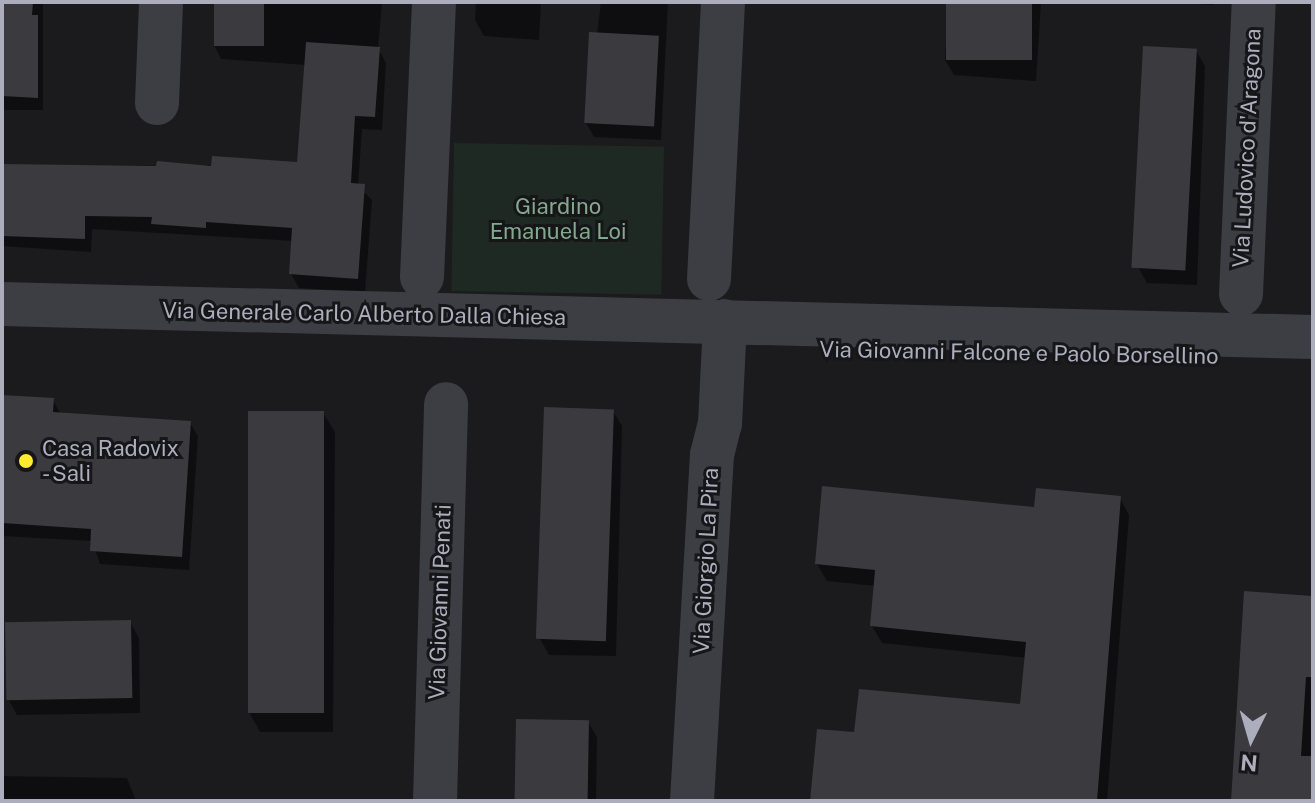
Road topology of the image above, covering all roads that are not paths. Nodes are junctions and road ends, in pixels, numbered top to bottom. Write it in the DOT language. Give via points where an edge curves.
graph roads {
  1 [pos="161,2"];
  2 [pos="434,2"];
  3 [pos="723,2"];
  4 [pos="1254,2"];
  5 [pos="157,103"];
  6 [pos="422,277"];
  7 [pos="709,279"];
  8 [pos="1241,294"];
  9 [pos="2,304"];
  10 [pos="2,330"];
  11 [pos="725,334"];
  12 [pos="1313,337"];
  13 [pos="1313,360"];
  14 [pos="446,404"];
  15 [pos="435,801"];
  16 [pos="692,801"];
  1 -- 5 [label="street"];
  2 -- 6 [label="street"];
  3 -- 7 [label="street"];
  4 -- 8 [label="street, Via Ludovico d'Aragona"];
  9 -- 11 [label="street, Via Generale Carlo Alberto Dalla Chiesa"];
  10 -- 11 [label="street, Via Generale Carlo Alberto Dalla Chiesa"];
  11 -- 12 [label="street, Via Giovanni Falcone e Paolo Borsellino"];
  11 -- 13 [label="street, Via Giovanni Falcone e Paolo Borsellino"];
  11 -- 16 [label="street, Via Giorgio La Pira" via="720,424 712,455"];
  14 -- 15 [label="street, Via Giovanni Penati"];
}
